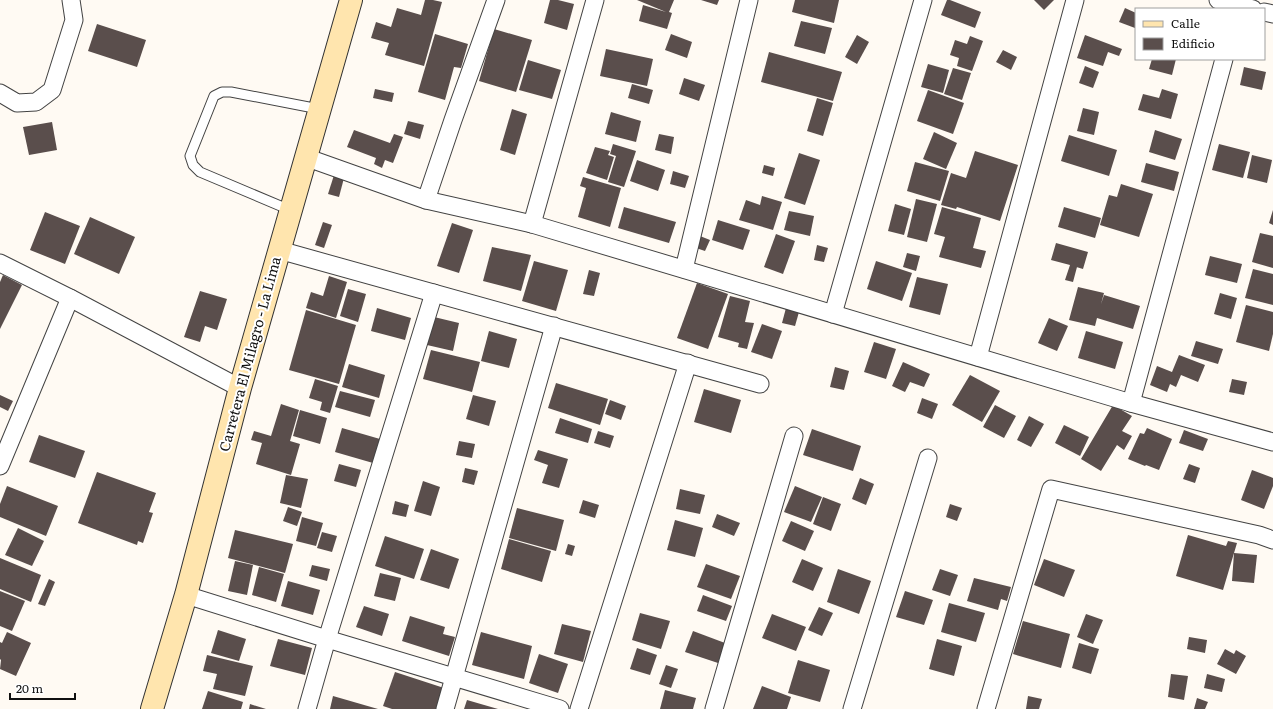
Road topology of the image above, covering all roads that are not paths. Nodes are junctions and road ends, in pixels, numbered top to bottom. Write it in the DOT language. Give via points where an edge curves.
graph roads {
  1 [pos="71,0"];
  2 [pos="351,0"];
  3 [pos="496,0"];
  4 [pos="595,0"];
  5 [pos="749,0"];
  6 [pos="923,0"];
  7 [pos="1075,0"];
  8 [pos="1218,0"];
  9 [pos="1243,8"];
  10 [pos="1224,60"];
  11 [pos="0,93"];
  12 [pos="320,109"];
  13 [pos="305,157"];
  14 [pos="426,200"];
  15 [pos="290,210"];
  16 [pos="532,224"];
  17 [pos="279,250"];
  18 [pos="0,263"];
  19 [pos="684,269"];
  20 [pos="434,293"];
  21 [pos="70,298"];
  22 [pos="833,314"];
  23 [pos="554,326"];
  24 [pos="978,357"];
  25 [pos="688,363"];
  26 [pos="760,384"];
  27 [pos="240,388"];
  28 [pos="1131,403"];
  29 [pos="794,436"];
  30 [pos="1273,442"];
  31 [pos="928,458"];
  32 [pos="0,466"];
  33 [pos="1273,540"];
  34 [pos="186,595"];
  35 [pos="327,639"];
  36 [pos="454,677"];
  37 [pos="152,709"];
  38 [pos="307,709"];
  39 [pos="445,709"];
  40 [pos="560,709"];
  41 [pos="579,709"];
  42 [pos="714,709"];
  43 [pos="852,709"];
  44 [pos="986,709"];
  1 -- 11 [label="street" via="74,20 52,90 36,102 17,103"];
  2 -- 12 [label="main road, Carretera El Milagro - La Lima"];
  3 -- 14 [label="street"];
  4 -- 16 [label="street"];
  5 -- 19 [label="street"];
  6 -- 22 [label="street"];
  7 -- 24 [label="street"];
  8 -- 9 [label="street"];
  10 -- 28 [label="street"];
  12 -- 13 [label="main road, Carretera El Milagro - La Lima"];
  12 -- 15 [label="lane" via="222,92 214,96 190,156 193,165 200,172"];
  13 -- 14 [label="street"];
  13 -- 15 [label="main road, Carretera El Milagro - La Lima"];
  14 -- 16 [label="street"];
  15 -- 17 [label="main road, Carretera El Milagro - La Lima"];
  16 -- 19 [label="street"];
  17 -- 20 [label="street"];
  17 -- 27 [label="main road, Carretera El Milagro - La Lima"];
  18 -- 21 [label="street"];
  19 -- 22 [label="street"];
  20 -- 23 [label="street"];
  20 -- 35 [label="street"];
  21 -- 27 [label="street"];
  21 -- 32 [label="street"];
  22 -- 24 [label="street"];
  23 -- 25 [label="street"];
  23 -- 36 [label="street"];
  24 -- 28 [label="street"];
  25 -- 26 [label="street"];
  25 -- 41 [label="street"];
  27 -- 34 [label="main road, Carretera El Milagro - La Lima"];
  28 -- 30 [label="street"];
  29 -- 42 [label="street"];
  31 -- 43 [label="street"];
  33 -- 44 [label="street" via="1051,489"];
  34 -- 35 [label="street"];
  34 -- 37 [label="main road, Carretera El Milagro - La Lima"];
  35 -- 36 [label="street"];
  35 -- 38 [label="street"];
  36 -- 39 [label="street"];
  36 -- 40 [label="street"];
}
